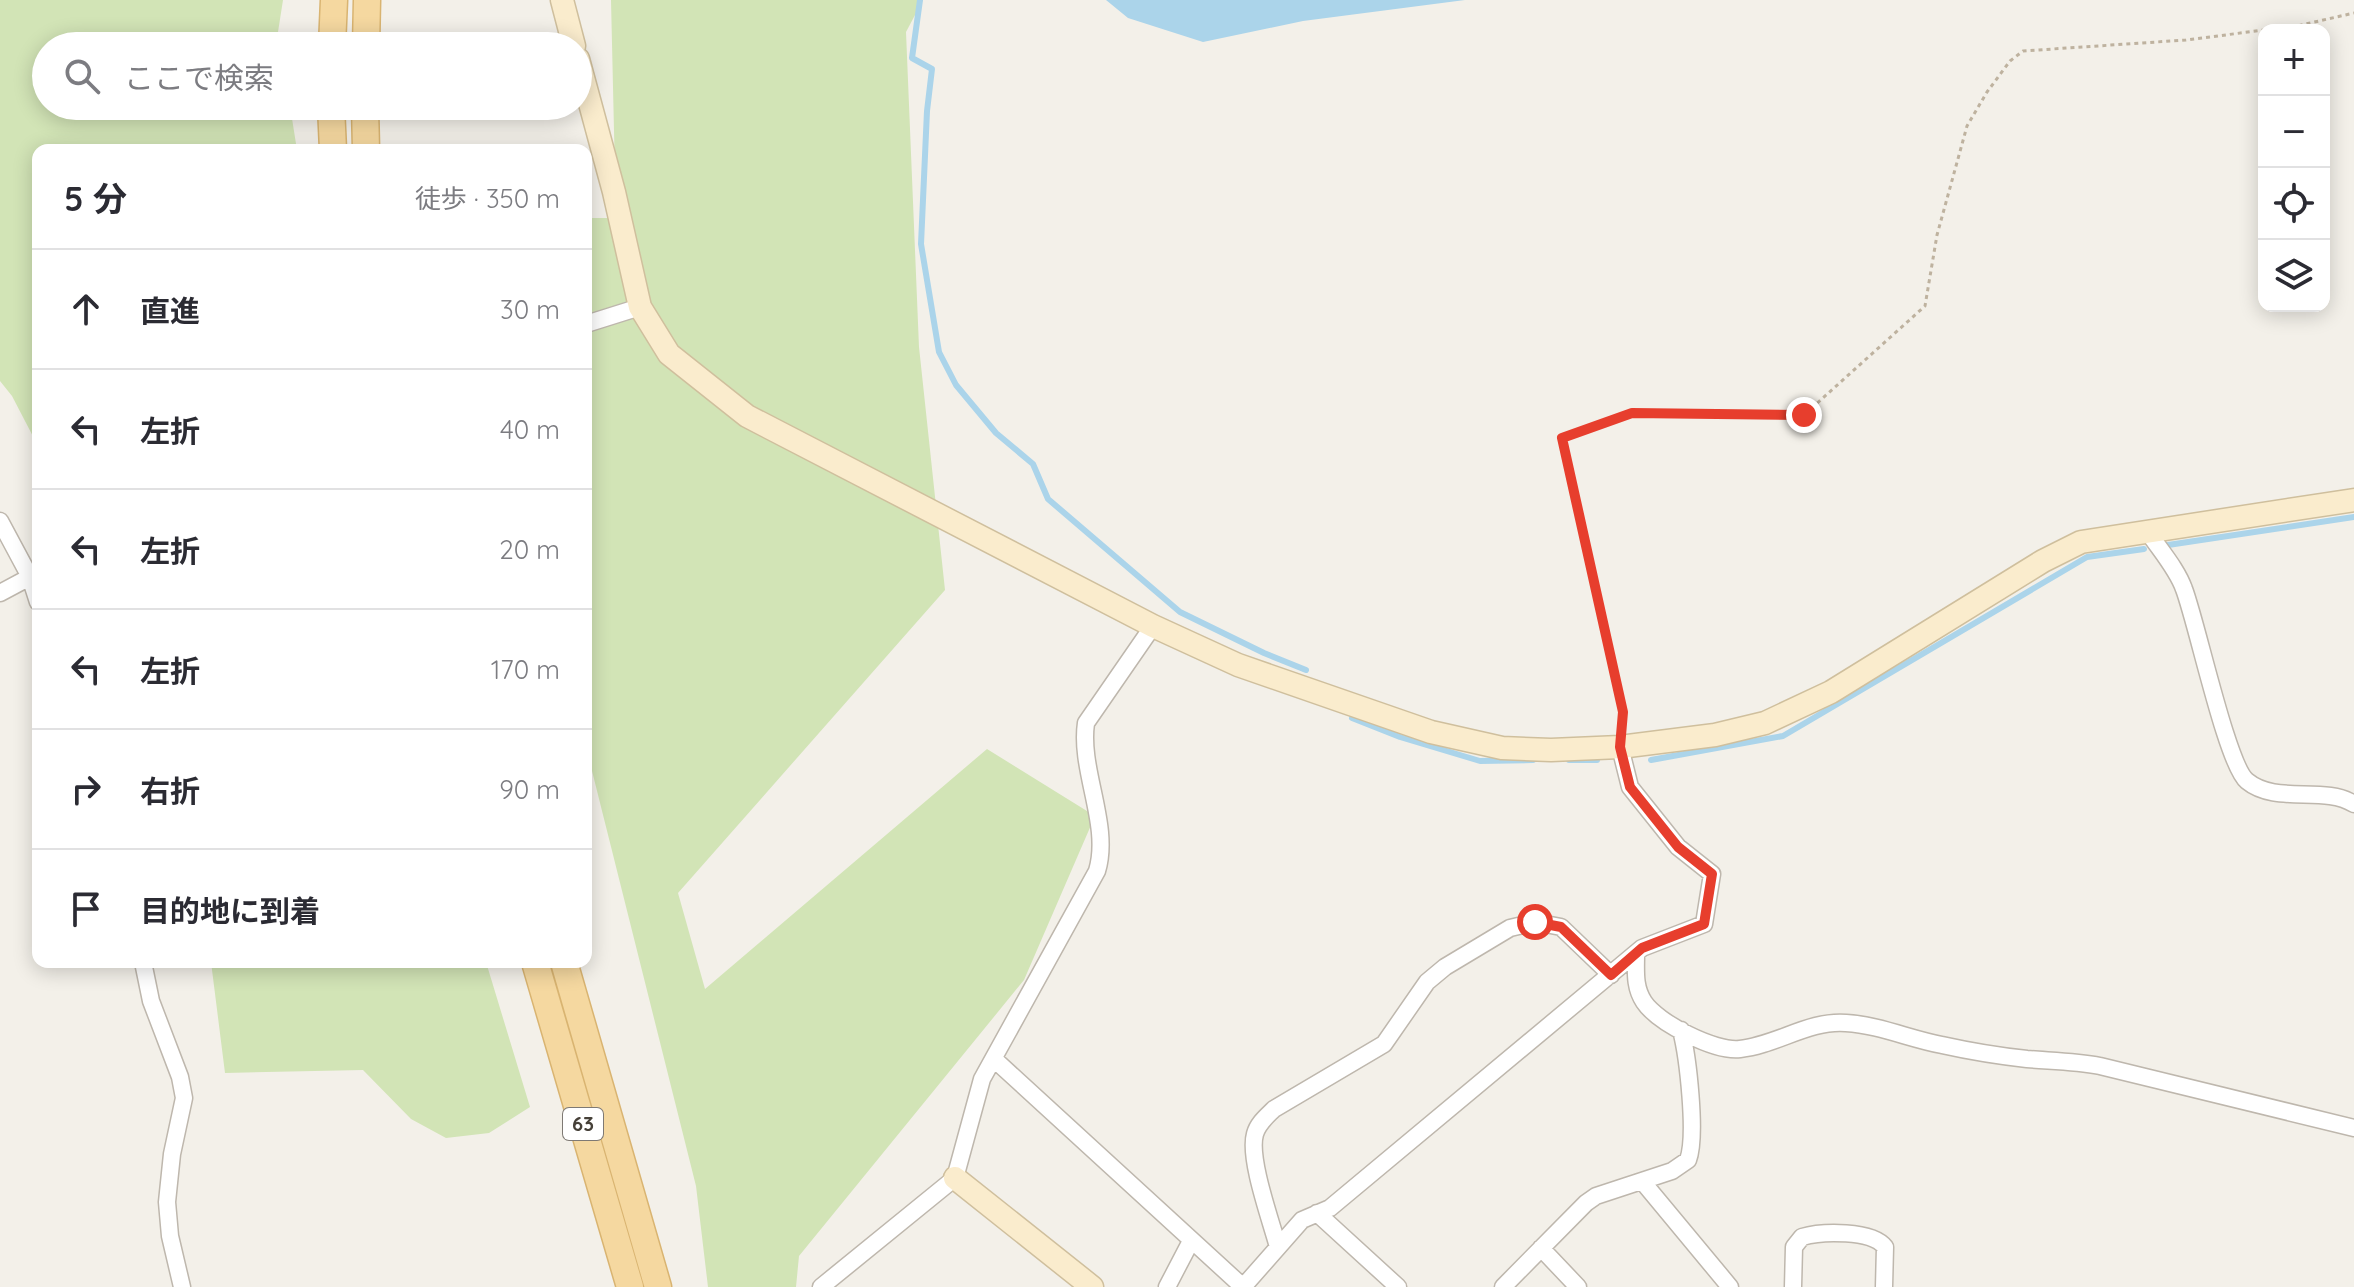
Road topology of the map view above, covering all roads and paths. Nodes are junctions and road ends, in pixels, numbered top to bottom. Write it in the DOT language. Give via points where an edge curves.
graph roads {
  1 [pos="334,0"];
  2 [pos="367,0"];
  3 [pos="562,0"];
  4 [pos="2354,13"];
  5 [pos="2306,24"];
  6 [pos="2258,31"];
  7 [pos="333,32"];
  8 [pos="366,32"];
  9 [pos="570,32"];
  10 [pos="592,111"];
  11 [pos="332,120"];
  12 [pos="365,120"];
  13 [pos="333,144"];
  14 [pos="366,144"];
  15 [pos="640,307"];
  16 [pos="592,322"];
  17 [pos="2354,500"];
  18 [pos="0,521"];
  19 [pos="2148,532"];
  20 [pos="30,577"];
  21 [pos="32,583"];
  22 [pos="0,593"];
  23 [pos="1153,626"];
  24 [pos="1620,747"];
  25 [pos="2354,804"];
  26 [pos="1636,955"];
  27 [pos="144,968"];
  28 [pos="537,968"];
  29 [pos="566,968"];
  30 [pos="1611,975"];
  31 [pos="1681,1030"];
  32 [pos="994,1059"];
  33 [pos="2354,1128"];
  34 [pos="955,1178"];
  35 [pos="1642,1181"];
  36 [pos="1317,1213"];
  37 [pos="1191,1241"];
  38 [pos="1278,1247"];
  39 [pos="1541,1248"];
  40 [pos="182,1287"];
  41 [pos="630,1287"];
  42 [pos="658,1287"];
  43 [pos="821,1287"];
  44 [pos="1092,1287"];
  45 [pos="1167,1287"];
  46 [pos="1243,1287"];
  47 [pos="1398,1287"];
  48 [pos="1503,1287"];
  49 [pos="1578,1287"];
  50 [pos="1730,1287"];
  51 [pos="1793,1287"];
  52 [pos="1884,1287"];
  1 -- 7 [label="main road"];
  2 -- 8 [label="main road"];
  3 -- 9 [label="street"];
  4 -- 5 [label="path"];
  6 -- 24 [label="path" via="2023,51 2010,61 1967,126 1937,235 1925,306 1804,415 1632,413 1562,438 1623,712"];
  10 -- 15 [label="street"];
  11 -- 13 [label="main road"];
  12 -- 14 [label="main road"];
  15 -- 16 [label="street"];
  15 -- 23 [label="street" via="669,354 747,416"];
  17 -- 19 [label="street"];
  18 -- 20 [label="street"];
  19 -- 24 [label="street" via="2081,542 1831,692 1765,723"];
  19 -- 25 [label="street" via="2183,586 2242,776 2265,790"];
  20 -- 21 [label="street"];
  20 -- 22 [label="street"];
  23 -- 24 [label="street" via="1238,665 1431,732 1502,748"];
  23 -- 32 [label="street" via="1086,723 1083,742 1101,857 1097,871"];
  24 -- 26 [label="street" via="1630,787 1678,847 1712,874 1704,924"];
  26 -- 30 [label="street"];
  26 -- 31 [label="street" via="1642,1000"];
  27 -- 40 [label="street" via="184,1098 167,1202"];
  28 -- 41 [label="main road, 63"];
  29 -- 42 [label="main road, 63"];
  30 -- 36 [label="street" via="1330,1208"];
  30 -- 38 [label="street" via="1561,927 1535,922 1510,928 1445,967 1427,982 1384,1044 1262,1121 1253,1152"];
  31 -- 33 [label="street" via="1727,1049 1743,1049 1825,1022 1847,1023 1940,1045 2100,1066"];
  31 -- 35 [label="street" via="1687,1052 1690,1154 1682,1165"];
  32 -- 34 [label="street" via="982,1079"];
  32 -- 37 [label="street"];
  34 -- 43 [label="street"];
  34 -- 44 [label="street"];
  35 -- 39 [label="street" via="1596,1196"];
  35 -- 50 [label="street"];
  36 -- 38 [label="street" via="1302,1220"];
  36 -- 47 [label="street"];
  37 -- 45 [label="street"];
  37 -- 46 [label="street"];
  38 -- 46 [label="street"];
  39 -- 48 [label="street"];
  39 -- 49 [label="street"];
  51 -- 52 [label="street" via="1794,1247 1802,1237 1842,1233 1874,1238 1885,1247"];
}
